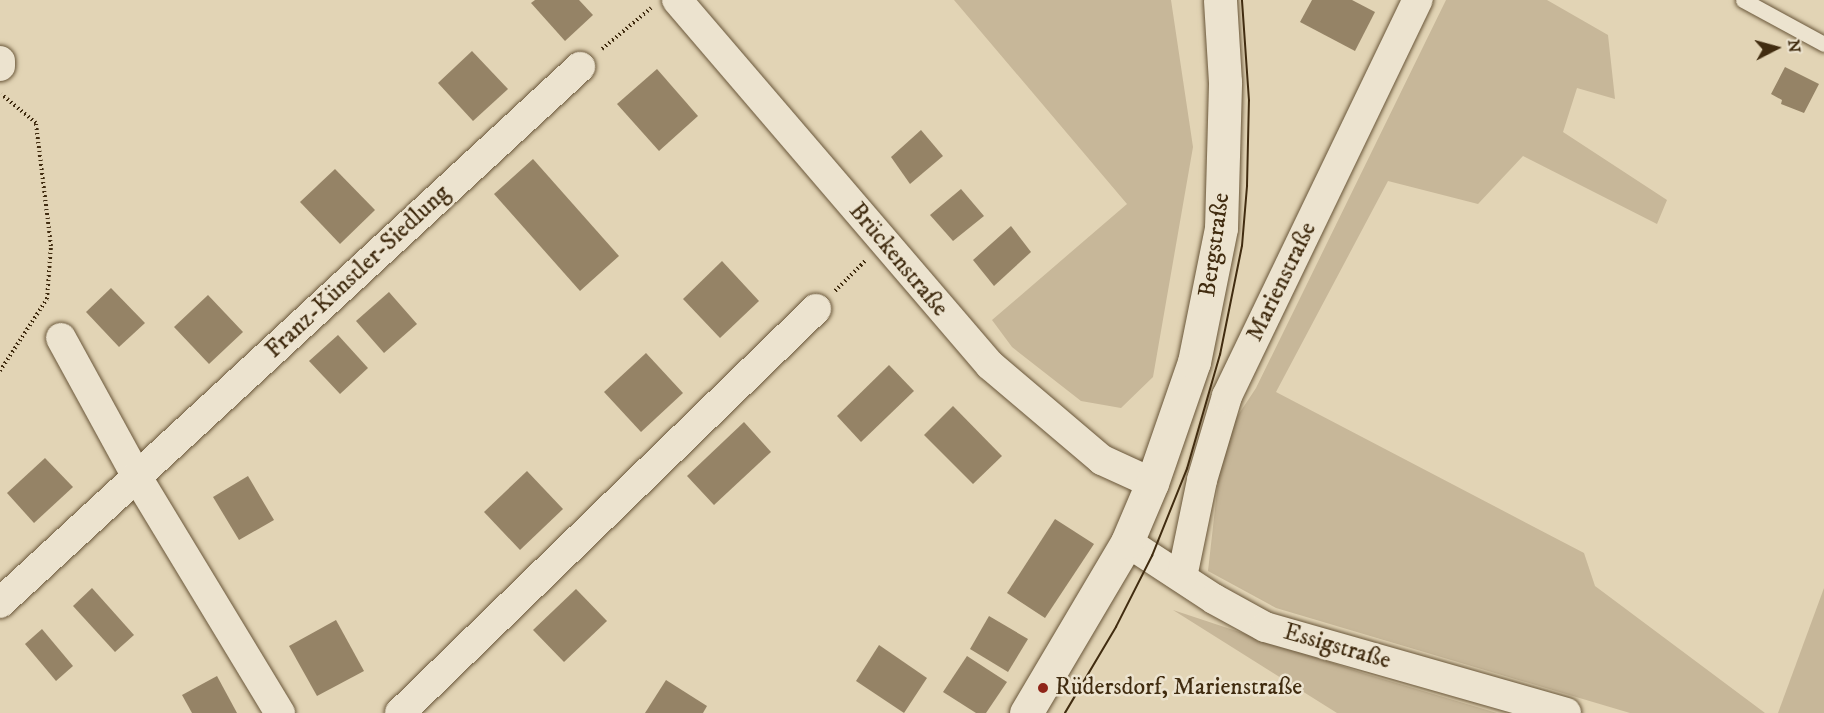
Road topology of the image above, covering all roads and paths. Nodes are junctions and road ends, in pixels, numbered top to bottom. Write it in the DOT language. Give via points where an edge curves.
graph roads {
  1 [pos="1220,0"];
  2 [pos="1418,0"];
  3 [pos="1743,0"];
  4 [pos="667,1"];
  5 [pos="1824,44"];
  6 [pos="0,61"];
  7 [pos="0,66"];
  8 [pos="580,67"];
  9 [pos="0,93"];
  10 [pos="849,277"];
  11 [pos="824,302"];
  12 [pos="61,338"];
  13 [pos="0,371"];
  14 [pos="137,477"];
  15 [pos="1152,483"];
  16 [pos="1126,542"];
  17 [pos="1182,576"];
  18 [pos="0,603"];
  19 [pos="280,713"];
  20 [pos="400,713"];
  21 [pos="1026,713"];
  22 [pos="1566,713"];
  1 -- 15 [label="street, Bergstraße" via="1225,82 1221,228 1194,362"];
  2 -- 17 [label="street, Marienstraße" via="1227,396 1202,480"];
  3 -- 5 [label="lane"];
  4 -- 8 [label="path"];
  4 -- 15 [label="street, Brückenstraße" via="990,365 1102,460"];
  6 -- 7 [label="street"];
  8 -- 14 [label="street, Franz-Künstler-Siedlung"];
  9 -- 13 [label="path" via="36,123 51,246 47,299"];
  10 -- 11 [label="path"];
  11 -- 20 [label="street"];
  12 -- 14 [label="street"];
  14 -- 18 [label="street, Franz-Künstler-Siedlung"];
  14 -- 19 [label="street"];
  15 -- 16 [label="street"];
  16 -- 17 [label="street, Essigstraße"];
  16 -- 21 [label="street"];
  17 -- 22 [label="street, Essigstraße" via="1265,627"];
}
